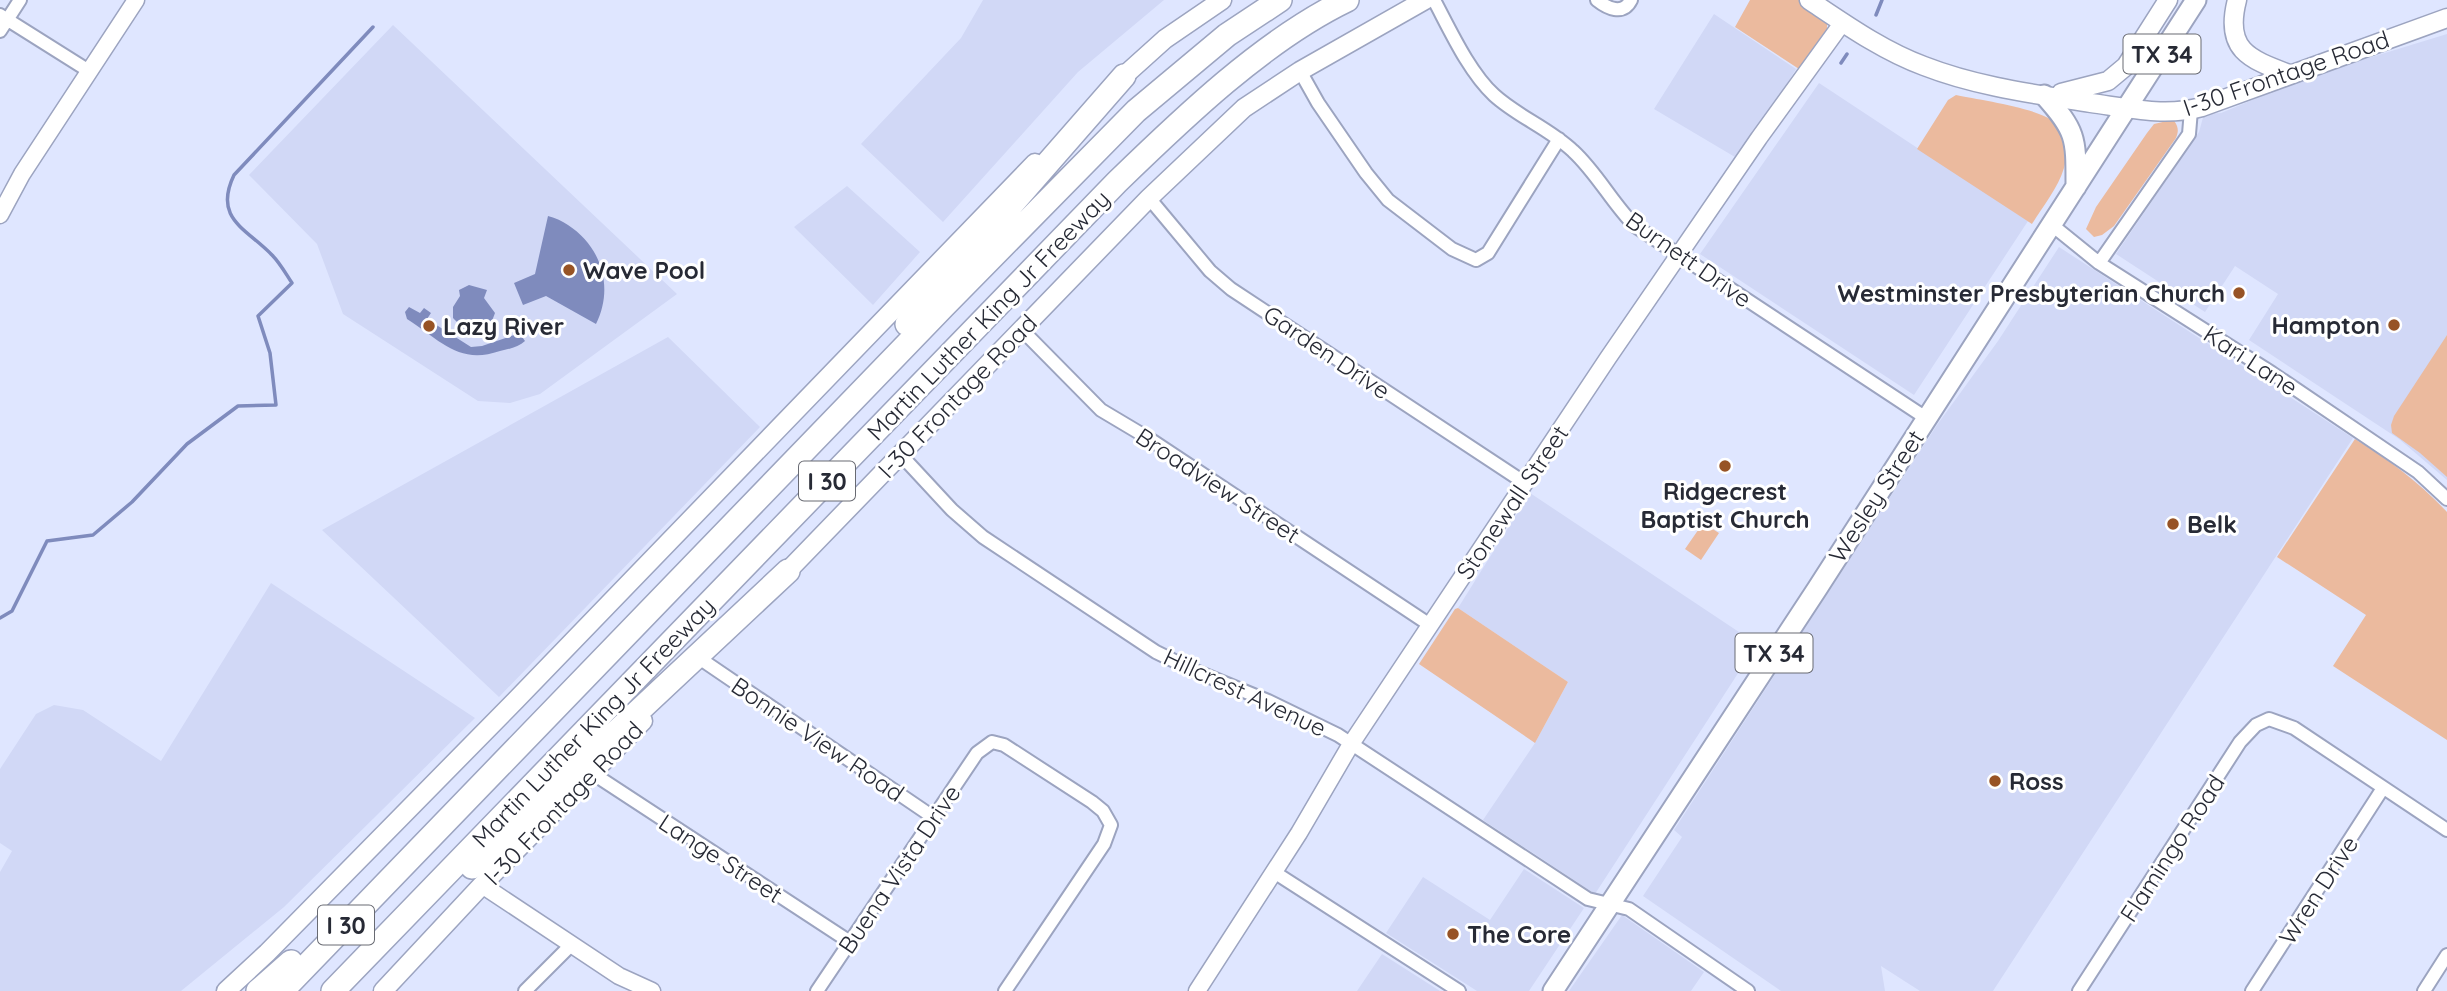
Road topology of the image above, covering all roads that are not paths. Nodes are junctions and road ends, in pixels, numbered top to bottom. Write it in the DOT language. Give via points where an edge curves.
graph roads {
  1 [pos="20,0"];
  2 [pos="136,0"];
  3 [pos="1222,0"];
  4 [pos="1280,0"];
  5 [pos="1347,0"];
  6 [pos="1425,0"];
  7 [pos="1434,0"];
  8 [pos="1597,0"];
  9 [pos="1631,0"];
  10 [pos="1808,0"];
  11 [pos="2168,0"];
  12 [pos="2196,0"];
  13 [pos="2237,0"];
  14 [pos="2447,18"];
  15 [pos="2,22"];
  16 [pos="1843,22"];
  17 [pos="89,71"];
  18 [pos="1300,71"];
  19 [pos="2289,74"];
  20 [pos="1124,76"];
  21 [pos="2044,95"];
  22 [pos="2128,108"];
  23 [pos="2191,110"];
  24 [pos="1559,139"];
  25 [pos="2076,188"];
  26 [pos="1149,198"];
  27 [pos="0,215"];
  28 [pos="2052,225"];
  29 [pos="1678,256"];
  30 [pos="2099,263"];
  31 [pos="1021,329"];
  32 [pos="1926,418"];
  33 [pos="900,454"];
  34 [pos="1525,484"];
  35 [pos="762,494"];
  36 [pos="2447,499"];
  37 [pos="788,571"];
  38 [pos="1430,625"];
  39 [pos="702,660"];
  40 [pos="1351,744"];
  41 [pos="592,774"];
  42 [pos="2383,788"];
  43 [pos="933,817"];
  44 [pos="2447,830"];
  45 [pos="409,859"];
  46 [pos="1274,873"];
  47 [pos="482,886"];
  48 [pos="1610,904"];
  49 [pos="850,942"];
  50 [pos="572,944"];
  51 [pos="2447,955"];
  52 [pos="226,991"];
  53 [pos="258,991"];
  54 [pos="282,991"];
  55 [pos="333,991"];
  56 [pos="383,991"];
  57 [pos="524,991"];
  58 [pos="652,991"];
  59 [pos="817,991"];
  60 [pos="1005,991"];
  61 [pos="1198,991"];
  62 [pos="1459,991"];
  63 [pos="1553,991"];
  64 [pos="1748,991"];
  65 [pos="2079,991"];
  66 [pos="2252,991"];
  67 [pos="2424,991"];
  1 -- 15 [label="street"];
  2 -- 17 [label="street"];
  3 -- 20 [label="main road" via="1165,39"];
  4 -- 35 [label="highway, Martin Luther King Jr Freeway / I 30" via="1227,35 1136,111"];
  5 -- 55 [label="highway, Martin Luther King Jr Freeway / I 30" via="1248,65 1173,127"];
  6 -- 18 [label="main road, I-30 Frontage Road"];
  7 -- 24 [label="street, Burnett Drive" via="1494,96"];
  8 -- 9 [label="street" via="1619,10"];
  10 -- 16 [label="main road, I-30 Frontage Road"];
  11 -- 21 [label="main road" via="2126,66 2108,81"];
  12 -- 22 [label="main road, Wesley Street / TX 34"];
  13 -- 19 [label="main road" via="2232,18 2235,40 2253,61"];
  14 -- 19 [label="main road, I-30 Frontage Road"];
  15 -- 17 [label="street"];
  16 -- 21 [label="main road, I-30 Frontage Road" via="1923,66 1985,85"];
  16 -- 29 [label="street, Stonewall Street"];
  17 -- 27 [label="street"];
  18 -- 24 [label="street" via="1388,200 1452,249 1476,260 1488,253"];
  18 -- 26 [label="main road, I-30 Frontage Road" via="1244,108"];
  19 -- 23 [label="main road, I-30 Frontage Road"];
  20 -- 35 [label="highway"];
  20 -- 52 [label="main road"];
  21 -- 22 [label="main road, I-30 Frontage Road"];
  21 -- 25 [label="main road" via="2072,131"];
  22 -- 23 [label="main road, I-30 Frontage Road"];
  22 -- 25 [label="main road, Wesley Street / TX 34"];
  23 -- 30 [label="street" via="2189,134"];
  24 -- 29 [label="street, Burnett Drive" via="1635,226"];
  25 -- 28 [label="main road, Wesley Street / TX 34"];
  26 -- 31 [label="main road, I-30 Frontage Road"];
  26 -- 34 [label="street, Garden Drive" via="1210,271 1231,289"];
  28 -- 30 [label="street, Kari Lane"];
  28 -- 32 [label="main road, Wesley Street / TX 34"];
  29 -- 32 [label="street, Burnett Drive"];
  29 -- 34 [label="street, Stonewall Street"];
  30 -- 36 [label="street, Kari Lane" via="2369,438"];
  31 -- 33 [label="main road, I-30 Frontage Road"];
  31 -- 38 [label="street, Broadview Street" via="1101,410"];
  32 -- 48 [label="main road, Wesley Street / TX 34"];
  33 -- 37 [label="main road, I-30 Frontage Road"];
  33 -- 40 [label="street, Hillcrest Avenue" via="983,537 1156,652"];
  34 -- 38 [label="street, Stonewall Street"];
  35 -- 45 [label="highway, Martin Luther King Jr Freeway / I 30"];
  37 -- 39 [label="main road, I-30 Frontage Road"];
  37 -- 55 [label="highway" via="520,824"];
  38 -- 40 [label="street, Stonewall Street"];
  39 -- 41 [label="main road, I-30 Frontage Road"];
  39 -- 43 [label="street, Bonnie View Road"];
  40 -- 46 [label="street, Stonewall Street"];
  40 -- 48 [label="street, Hillcrest Avenue" via="1588,899"];
  41 -- 47 [label="main road, I-30 Frontage Road"];
  41 -- 49 [label="street, Lange Street"];
  42 -- 44 [label="street"];
  42 -- 65 [label="street, Flamingo Road" via="2294,728 2269,719 2256,725 2240,742"];
  42 -- 66 [label="street, Wren Drive"];
  43 -- 49 [label="street, Buena Vista Drive"];
  43 -- 60 [label="street, Buena Vista Drive" via="982,748 992,742 1004,745 1092,802 1111,825 1104,844"];
  45 -- 53 [label="highway"];
  45 -- 54 [label="highway, Martin Luther King Jr Freeway / I 30"];
  46 -- 61 [label="street, Stonewall Street"];
  46 -- 62 [label="street"];
  47 -- 50 [label="street"];
  47 -- 56 [label="main road, I-30 Frontage Road"];
  48 -- 63 [label="main road, Wesley Street / TX 34"];
  48 -- 64 [label="street, Hillcrest Avenue" via="1629,909"];
  49 -- 59 [label="street, Buena Vista Drive"];
  50 -- 57 [label="street"];
  50 -- 58 [label="street" via="619,976"];
  51 -- 67 [label="street"];
}
